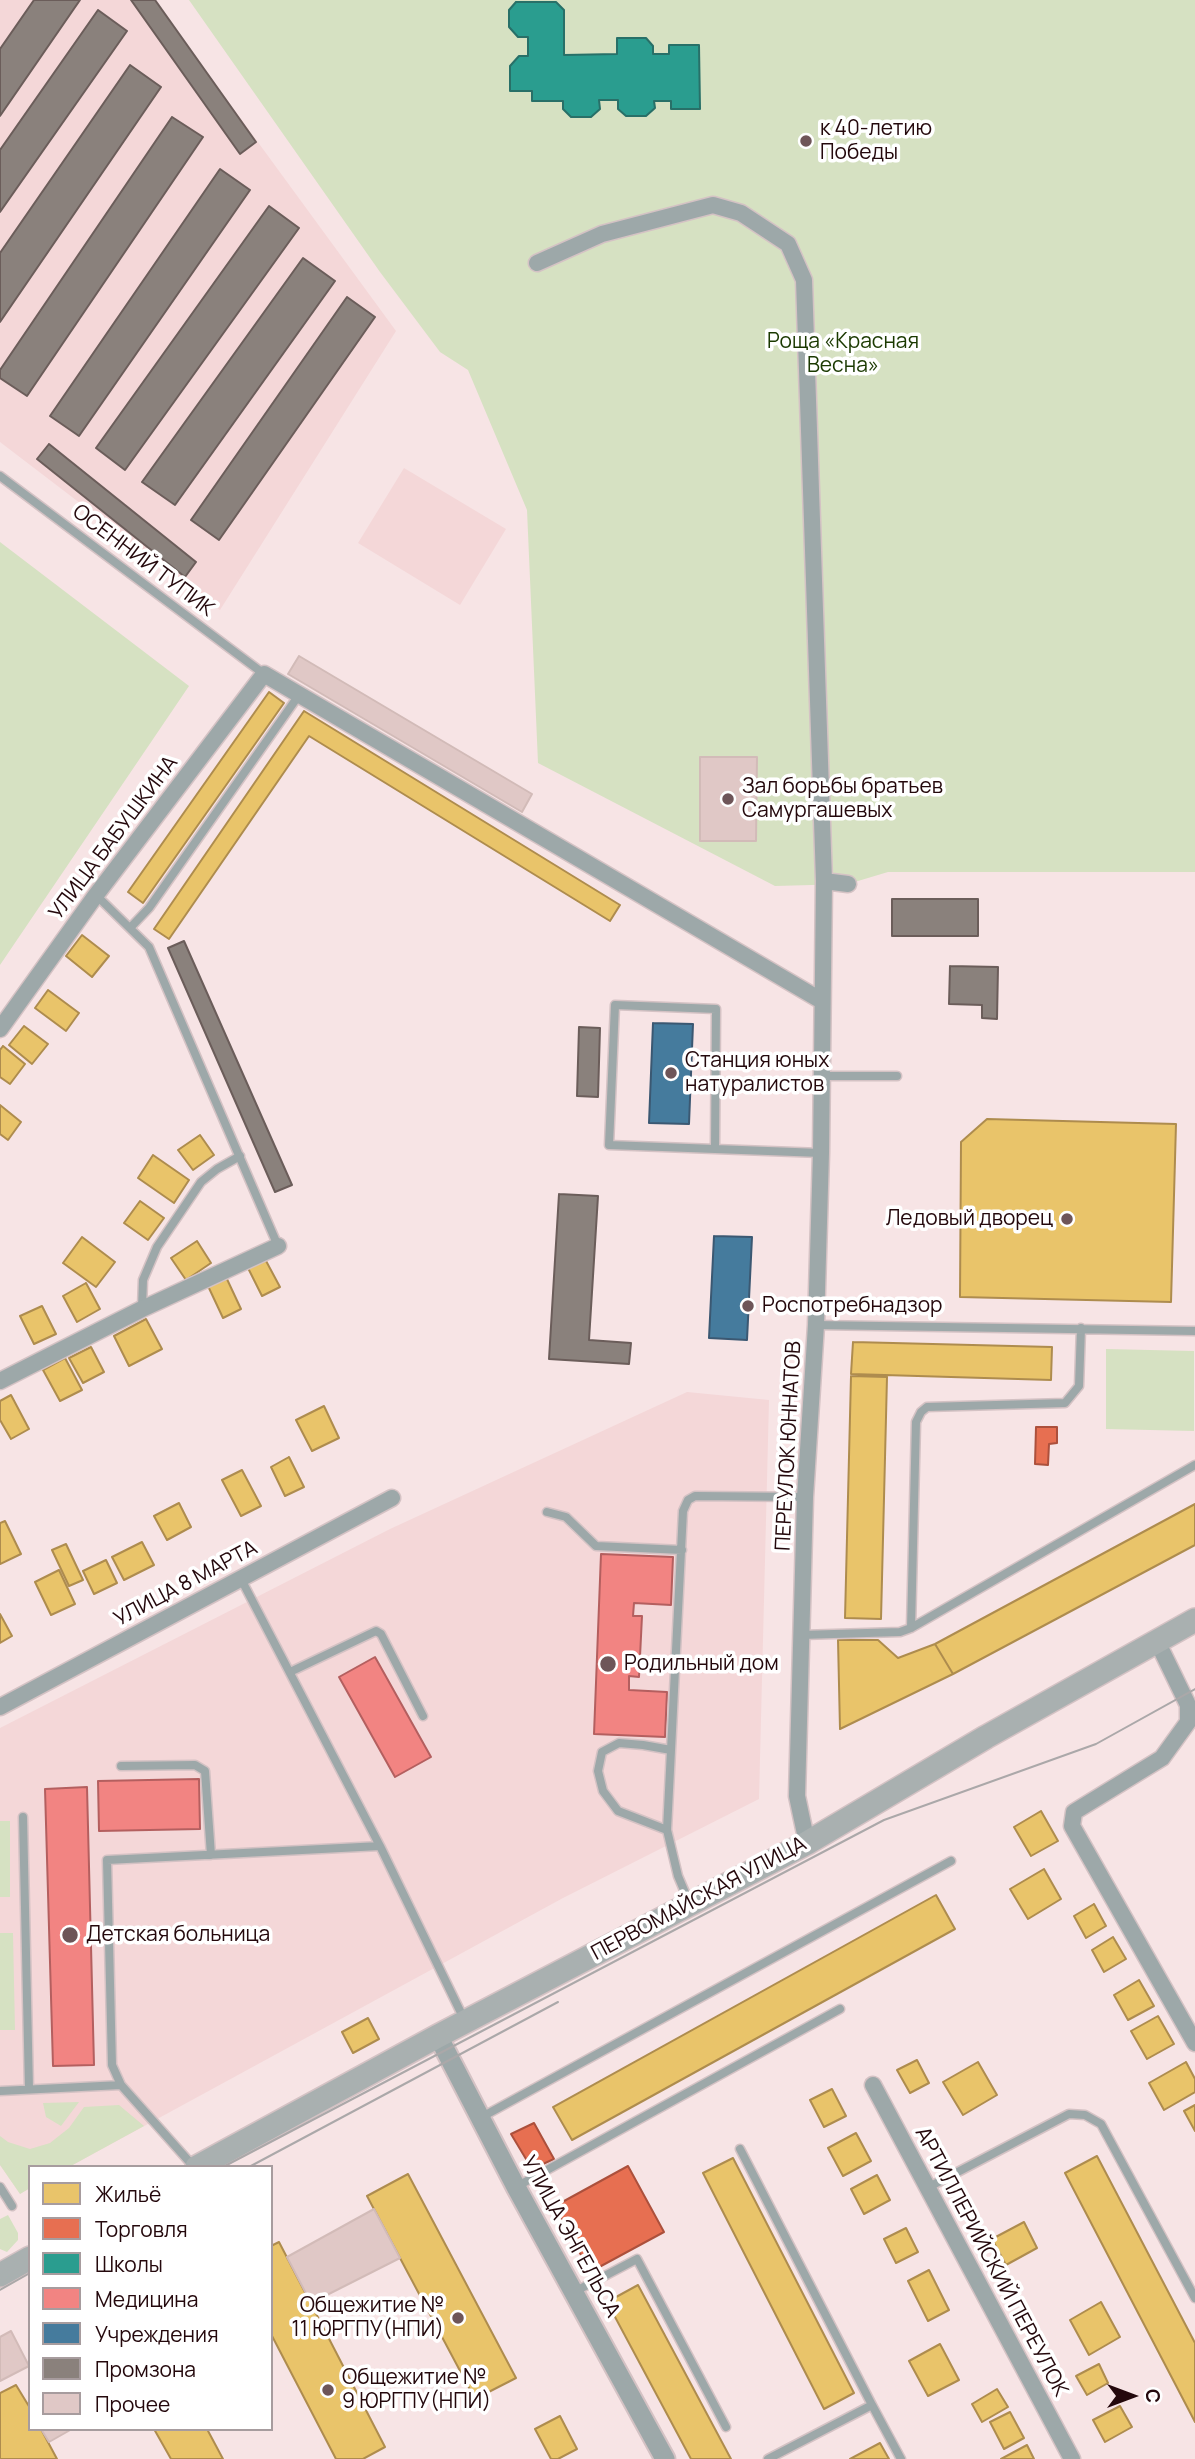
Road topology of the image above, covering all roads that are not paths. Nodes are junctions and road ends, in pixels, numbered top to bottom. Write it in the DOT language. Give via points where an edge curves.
graph roads {
  1 [pos="537,263"];
  2 [pos="0,475"];
  3 [pos="264,674"];
  4 [pos="299,695"];
  5 [pos="824,881"];
  6 [pos="848,884"];
  7 [pos="96,894"];
  8 [pos="130,928"];
  9 [pos="822,1001"];
  10 [pos="0,1029"];
  11 [pos="822,1076"];
  12 [pos="897,1076"];
  13 [pos="715,1148"];
  14 [pos="821,1153"];
  15 [pos="240,1156"];
  16 [pos="278,1246"];
  17 [pos="142,1309"];
  18 [pos="817,1325"];
  19 [pos="1081,1328"];
  20 [pos="1195,1331"];
  21 [pos="0,1381"];
  22 [pos="1195,1465"];
  23 [pos="805,1497"];
  24 [pos="392,1498"];
  25 [pos="547,1512"];
  26 [pos="681,1550"];
  27 [pos="241,1579"];
  28 [pos="1195,1620"];
  29 [pos="911,1628"];
  30 [pos="802,1635"];
  31 [pos="1157,1641"];
  32 [pos="290,1672"];
  33 [pos="0,1707"];
  34 [pos="424,1716"];
  35 [pos="671,1750"];
  36 [pos="121,1766"];
  37 [pos="23,1817"];
  38 [pos="667,1830"];
  39 [pos="807,1843"];
  40 [pos="380,1846"];
  41 [pos="211,1855"];
  42 [pos="951,1861"];
  43 [pos="690,1903"];
  44 [pos="841,2009"];
  45 [pos="465,2022"];
  46 [pos="438,2036"];
  47 [pos="1195,2043"];
  48 [pos="121,2085"];
  49 [pos="873,2085"];
  50 [pos="29,2090"];
  51 [pos="0,2091"];
  52 [pos="480,2118"];
  53 [pos="740,2149"];
  54 [pos="194,2165"];
  55 [pos="200,2165"];
  56 [pos="0,2187"];
  57 [pos="516,2187"];
  58 [pos="928,2188"];
  59 [pos="12,2206"];
  60 [pos="28,2259"];
  61 [pos="0,2275"];
  62 [pos="574,2292"];
  63 [pos="1195,2298"];
  64 [pos="872,2405"];
  65 [pos="726,2427"];
  66 [pos="665,2459"];
  67 [pos="768,2459"];
  68 [pos="901,2459"];
  69 [pos="1072,2459"];
  1 -- 5 [label="street, ПЕРЕУЛОК ЮННАТОВ" via="602,234 713,205 741,213 788,244 804,280"];
  2 -- 3 [label="lane, ОСЕННИЙ ТУПИК"];
  3 -- 4 [label="street"];
  3 -- 7 [label="street, УЛИЦА БАБУШКИНА"];
  4 -- 8 [label="lane" via="149,908"];
  4 -- 9 [label="street"];
  5 -- 6 [label="street"];
  5 -- 9 [label="street, ПЕРЕУЛОК ЮННАТОВ"];
  7 -- 8 [label="lane"];
  7 -- 10 [label="street, УЛИЦА БАБУШКИНА"];
  8 -- 15 [label="lane" via="149,947"];
  9 -- 11 [label="street, ПЕРЕУЛОК ЮННАТОВ"];
  11 -- 12 [label="lane"];
  11 -- 14 [label="street, ПЕРЕУЛОК ЮННАТОВ"];
  13 -- 13 [label="lane" via="609,1145 615,1005 716,1009"];
  13 -- 14 [label="lane"];
  14 -- 18 [label="street, ПЕРЕУЛОК ЮННАТОВ"];
  15 -- 16 [label="lane"];
  15 -- 17 [label="lane" via="201,1182 157,1247 143,1280"];
  16 -- 17 [label="street"];
  17 -- 21 [label="street"];
  18 -- 19 [label="lane"];
  18 -- 23 [label="street, ПЕРЕУЛОК ЮННАТОВ"];
  19 -- 20 [label="lane"];
  19 -- 29 [label="lane" via="1079,1386 1065,1403 928,1408 921,1412 916,1422"];
  22 -- 29 [label="lane"];
  23 -- 26 [label="lane" via="695,1496 683,1511"];
  23 -- 30 [label="street, ПЕРЕУЛОК ЮННАТОВ"];
  24 -- 27 [label="street, УЛИЦА 8 МАРТА"];
  25 -- 26 [label="lane" via="566,1517 596,1546"];
  26 -- 35 [label="lane"];
  27 -- 32 [label="lane"];
  27 -- 33 [label="street, УЛИЦА 8 МАРТА"];
  28 -- 31 [label="main road, ПЕРВОМАЙСКАЯ УЛИЦА"];
  29 -- 30 [label="lane"];
  30 -- 39 [label="street, ПЕРЕУЛОК ЮННАТОВ" via="797,1796"];
  31 -- 39 [label="main road, ПЕРВОМАЙСКАЯ УЛИЦА"];
  31 -- 47 [label="street" via="1188,1705 1188,1722 1162,1758 1074,1812 1072,1826"];
  32 -- 34 [label="lane" via="376,1631"];
  32 -- 40 [label="lane"];
  35 -- 38 [label="lane"];
  35 -- 38 [label="lane" via="619,1744 602,1752 598,1771 604,1791 618,1811"];
  36 -- 41 [label="lane" via="195,1765 205,1772"];
  37 -- 50 [label="lane"];
  38 -- 43 [label="lane"];
  39 -- 43 [label="main road, ПЕРВОМАЙСКАЯ УЛИЦА"];
  40 -- 41 [label="lane"];
  40 -- 45 [label="lane"];
  41 -- 48 [label="lane" via="107,1860 112,2065"];
  42 -- 52 [label="lane"];
  43 -- 45 [label="main road, ПЕРВОМАЙСКАЯ УЛИЦА"];
  44 -- 57 [label="lane"];
  45 -- 46 [label="main road, ПЕРВОМАЙСКАЯ УЛИЦА"];
  46 -- 52 [label="street, УЛИЦА ЭНГЕЛЬСА"];
  46 -- 55 [label="main road, ПЕРВОМАЙСКАЯ УЛИЦА"];
  48 -- 50 [label="lane"];
  48 -- 54 [label="lane"];
  49 -- 58 [label="street, АРТИЛЛЕРИЙСКИЙ ПЕРЕУЛОК"];
  50 -- 51 [label="lane"];
  52 -- 57 [label="street, УЛИЦА ЭНГЕЛЬСА"];
  53 -- 64 [label="lane"];
  56 -- 59 [label="lane"];
  57 -- 62 [label="street, УЛИЦА ЭНГЕЛЬСА"];
  58 -- 63 [label="lane" via="1069,2114 1086,2115 1101,2124"];
  58 -- 69 [label="street, АРТИЛЛЕРИЙСКИЙ ПЕРЕУЛОК"];
  60 -- 61 [label="main road"];
  62 -- 65 [label="lane" via="637,2259"];
  62 -- 66 [label="street, УЛИЦА ЭНГЕЛЬСА"];
  64 -- 67 [label="lane"];
  64 -- 68 [label="lane"];
}
